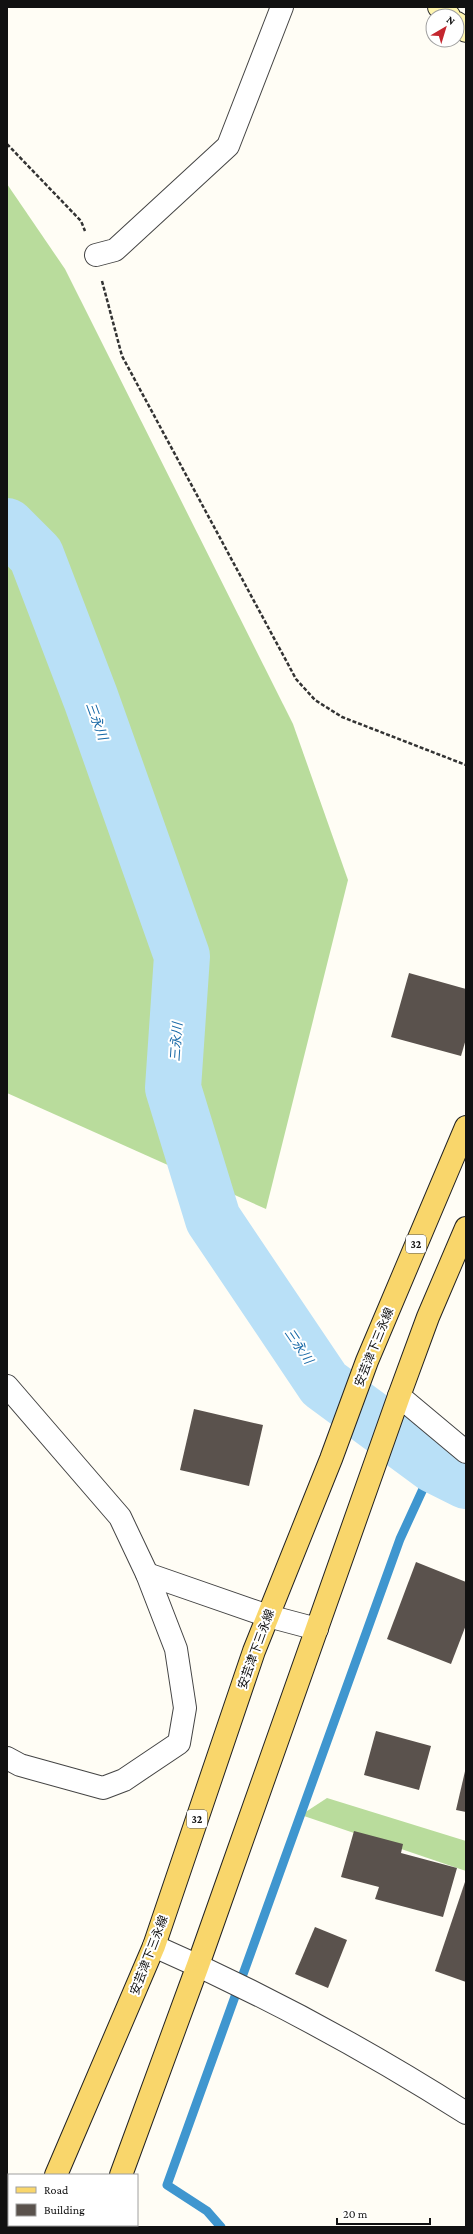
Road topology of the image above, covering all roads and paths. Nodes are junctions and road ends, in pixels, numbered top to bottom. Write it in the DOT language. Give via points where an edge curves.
graph roads {
  1 [pos="282,7"];
  2 [pos="7,144"];
  3 [pos="96,255"];
  4 [pos="466,765"];
  5 [pos="466,1127"];
  6 [pos="466,1228"];
  7 [pos="7,1386"];
  8 [pos="399,1396"];
  9 [pos="466,1452"];
  10 [pos="147,1574"];
  11 [pos="268,1616"];
  12 [pos="317,1629"];
  13 [pos="7,1758"];
  14 [pos="154,1946"];
  15 [pos="198,1965"];
  16 [pos="466,2113"];
  17 [pos="56,2174"];
  18 [pos="120,2174"];
  1 -- 3 [label="street" via="228,146 115,250"];
  2 -- 3 [label="path" via="81,221"];
  3 -- 4 [label="path" via="122,356 296,679 314,700 342,717"];
  5 -- 11 [label="main road, 安芸津下三永線 / 32" via="367,1361"];
  6 -- 8 [label="main road" via="428,1317"];
  7 -- 10 [label="street" via="120,1517"];
  8 -- 9 [label="street"];
  8 -- 12 [label="main road"];
  10 -- 11 [label="street"];
  10 -- 13 [label="street" via="176,1650 185,1708 179,1743 124,1780 103,1788 20,1765"];
  11 -- 12 [label="street"];
  11 -- 14 [label="main road, 安芸津下三永線 / 32"];
  12 -- 15 [label="main road"];
  14 -- 15 [label="street"];
  14 -- 17 [label="main road, 安芸津下三永線 / 32"];
  15 -- 16 [label="street" via="380,2062"];
  15 -- 18 [label="main road"];
}
